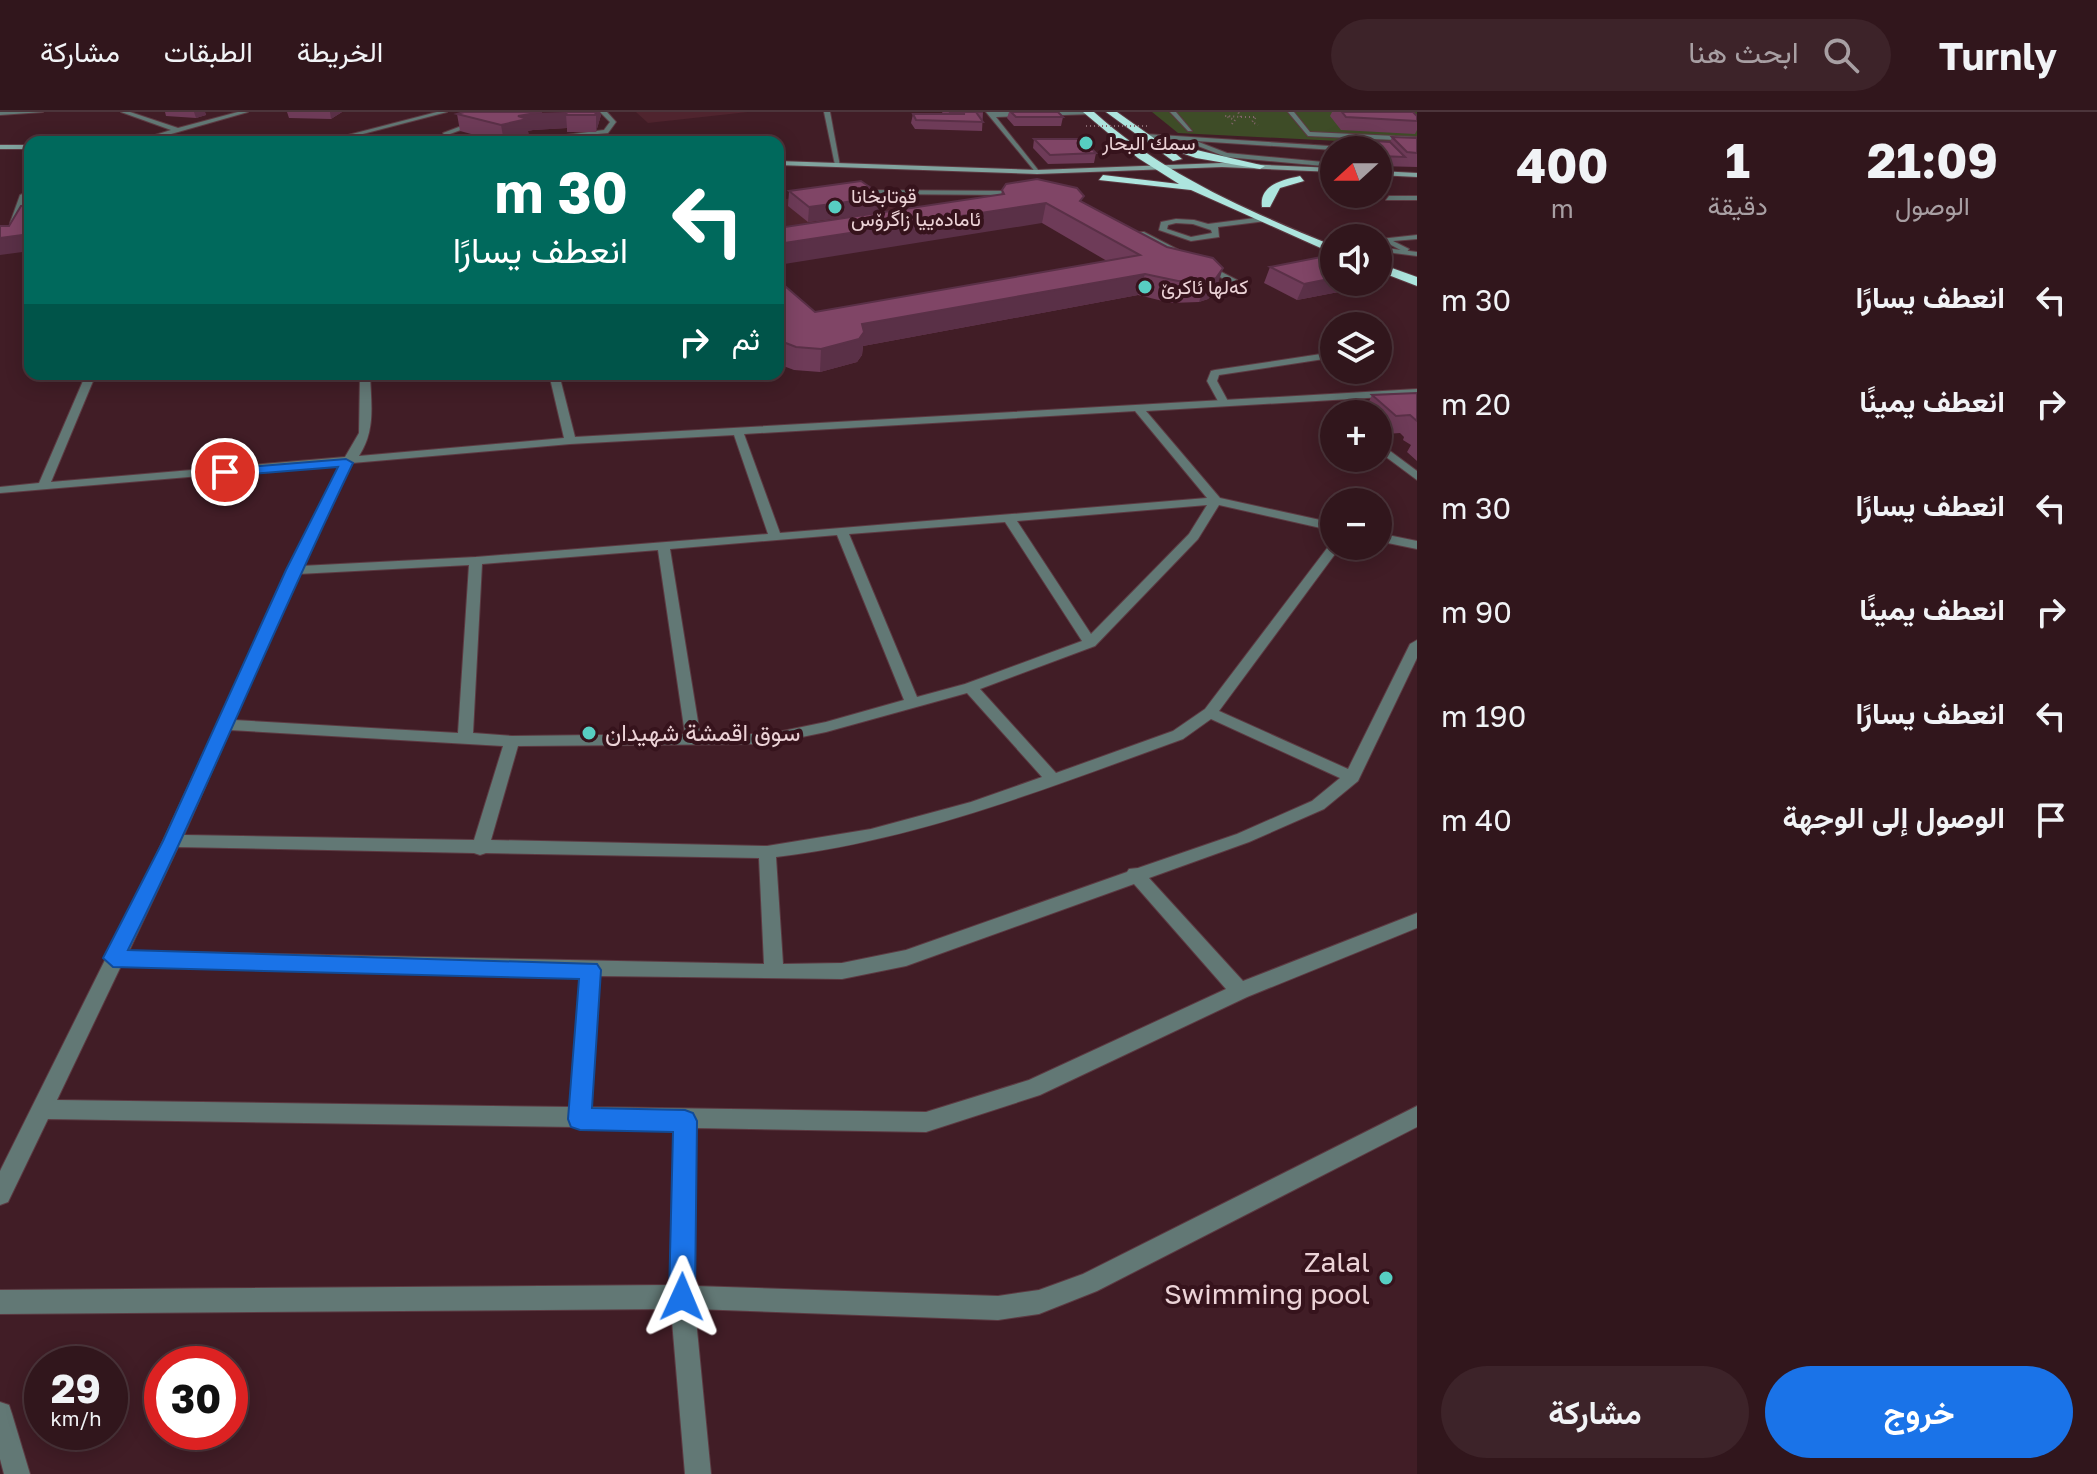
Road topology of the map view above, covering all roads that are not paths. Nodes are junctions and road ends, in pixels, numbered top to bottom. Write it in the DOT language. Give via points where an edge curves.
graph roads {
  1 [pos="40,112"];
  2 [pos="124,112"];
  3 [pos="245,112"];
  4 [pos="444,112"];
  5 [pos="603,112"];
  6 [pos="827,112"];
  7 [pos="1111,112"];
  8 [pos="1173,112"];
  9 [pos="1291,112"];
  10 [pos="0,113"];
  11 [pos="1089,113"];
  12 [pos="990,114"];
  13 [pos="493,118"];
  14 [pos="1190,130"];
  15 [pos="1146,131"];
  16 [pos="181,132"];
  17 [pos="163,136"];
  18 [pos="182,136"];
  19 [pos="355,136"];
  20 [pos="448,136"];
  21 [pos="570,136"];
  22 [pos="1183,137"];
  23 [pos="1417,139"];
  24 [pos="0,147"];
  25 [pos="24,147"];
  26 [pos="1320,147"];
  27 [pos="1392,148"];
  28 [pos="1417,149"];
  29 [pos="0,155"];
  30 [pos="24,156"];
  31 [pos="1144,157"];
  32 [pos="784,163"];
  33 [pos="838,165"];
  34 [pos="1320,165"];
  35 [pos="1260,166"];
  36 [pos="1189,167"];
  37 [pos="1320,167"];
  38 [pos="1163,168"];
  39 [pos="1118,171"];
  40 [pos="784,173"];
  41 [pos="1392,174"];
  42 [pos="1203,175"];
  43 [pos="1417,175"];
  44 [pos="1176,176"];
  45 [pos="1039,178"];
  46 [pos="1103,178"];
  47 [pos="1306,180"];
  48 [pos="1216,181"];
  49 [pos="869,192"];
  50 [pos="1036,193"];
  51 [pos="1210,193"];
  52 [pos="24,195"];
  53 [pos="1392,198"];
  54 [pos="1417,198"];
  55 [pos="1254,199"];
  56 [pos="1263,219"];
  57 [pos="13,221"];
  58 [pos="1210,226"];
  59 [pos="1134,230"];
  60 [pos="1168,233"];
  61 [pos="1147,237"];
  62 [pos="1417,237"];
  63 [pos="1320,244"];
  64 [pos="1392,250"];
  65 [pos="1406,251"];
  66 [pos="1417,254"];
  67 [pos="1392,256"];
  68 [pos="1417,266"];
  69 [pos="1392,272"];
  70 [pos="1233,280"];
  71 [pos="1417,282"];
  72 [pos="1320,357"];
  73 [pos="88,380"];
  74 [pos="365,380"];
  75 [pos="555,380"];
  76 [pos="1417,392"];
  77 [pos="1224,403"];
  78 [pos="1137,407"];
  79 [pos="738,432"];
  80 [pos="570,441"];
  81 [pos="1392,456"];
  82 [pos="346,463"];
  83 [pos="1417,477"];
  84 [pos="43,487"];
  85 [pos="0,490"];
  86 [pos="1216,501"];
  87 [pos="1009,518"];
  88 [pos="1320,524"];
  89 [pos="842,532"];
  90 [pos="775,536"];
  91 [pos="1392,540"];
  92 [pos="663,545"];
  93 [pos="1417,545"];
  94 [pos="1325,560"];
  95 [pos="476,561"];
  96 [pos="293,570"];
  97 [pos="1090,643"];
  98 [pos="1417,644"];
  99 [pos="970,687"];
  100 [pos="912,703"];
  101 [pos="1210,713"];
  102 [pos="223,724"];
  103 [pos="465,735"];
  104 [pos="693,738"];
  105 [pos="512,741"];
  106 [pos="1352,777"];
  107 [pos="1052,778"];
  108 [pos="173,841"];
  109 [pos="480,849"];
  110 [pos="767,852"];
  111 [pos="1135,874"];
  112 [pos="1417,920"];
  113 [pos="113,958"];
  114 [pos="590,970"];
  115 [pos="774,972"];
  116 [pos="1240,991"];
  117 [pos="40,1109"];
  118 [pos="1417,1116"];
  119 [pos="580,1119"];
  120 [pos="685,1121"];
  121 [pos="0,1194"];
  122 [pos="682,1297"];
  123 [pos="0,1302"];
  124 [pos="0,1414"];
  125 [pos="17,1474"];
  126 [pos="698,1474"];
  1 -- 10 [label="street"];
  2 -- 16 [label="street"];
  3 -- 16 [label="street"];
  4 -- 19 [label="street"];
  5 -- 21 [label="street" via="613,122 606,132"];
  6 -- 33 [label="street"];
  7 -- 15 [label="highway"];
  8 -- 14 [label="street"];
  9 -- 23 [label="street" via="1308,134"];
  11 -- 12 [label="street"];
  11 -- 31 [label="highway"];
  12 -- 45 [label="street"];
  13 -- 20 [label="street" via="467,123"];
  15 -- 22 [label="street"];
  15 -- 35 [label="highway" via="1196,155"];
  15 -- 36 [label="highway"];
  16 -- 17 [label="street"];
  16 -- 18 [label="street"];
  22 -- 26 [label="street"];
  22 -- 34 [label="street" via="1226,155"];
  24 -- 25 [label="street"];
  27 -- 28 [label="street"];
  29 -- 30 [label="street"];
  31 -- 38 [label="highway"];
  31 -- 39 [label="highway"];
  32 -- 33 [label="street"];
  33 -- 45 [label="street"];
  35 -- 36 [label="street"];
  35 -- 37 [label="street"];
  36 -- 38 [label="street"];
  36 -- 42 [label="highway"];
  38 -- 39 [label="street"];
  38 -- 44 [label="highway"];
  39 -- 45 [label="street"];
  40 -- 45 [label="street"];
  41 -- 43 [label="street"];
  42 -- 44 [label="street"];
  42 -- 47 [label="street"];
  42 -- 48 [label="highway"];
  44 -- 46 [label="street"];
  44 -- 51 [label="highway"];
  45 -- 46 [label="street"];
  46 -- 51 [label="highway"];
  47 -- 55 [label="highway" via="1272,188 1267,194 1272,207"];
  49 -- 50 [label="street"];
  51 -- 56 [label="highway"];
  52 -- 57 [label="street"];
  53 -- 54 [label="street"];
  56 -- 58 [label="street"];
  56 -- 63 [label="highway"];
  58 -- 60 [label="street" via="1169,222 1162,227"];
  58 -- 60 [label="street" via="1216,232 1207,239"];
  59 -- 61 [label="street"];
  60 -- 61 [label="street"];
  61 -- 70 [label="street"];
  62 -- 65 [label="street" via="1384,239"];
  64 -- 65 [label="street"];
  65 -- 66 [label="street"];
  67 -- 68 [label="highway"];
  69 -- 71 [label="highway"];
  72 -- 77 [label="street" via="1215,373 1212,381"];
  73 -- 84 [label="street"];
  74 -- 82 [label="street" via="366,438"];
  75 -- 80 [label="street"];
  76 -- 77 [label="street" via="1330,402"];
  77 -- 78 [label="street"];
  78 -- 79 [label="street"];
  78 -- 86 [label="street"];
  79 -- 80 [label="street"];
  79 -- 90 [label="street"];
  80 -- 82 [label="street"];
  81 -- 83 [label="street"];
  82 -- 84 [label="street"];
  82 -- 96 [label="street"];
  84 -- 85 [label="street"];
  86 -- 87 [label="street"];
  86 -- 88 [label="street"];
  86 -- 97 [label="street" via="1194,536"];
  87 -- 89 [label="street"];
  87 -- 97 [label="street"];
  89 -- 90 [label="street"];
  89 -- 100 [label="street"];
  90 -- 92 [label="street"];
  91 -- 93 [label="street"];
  92 -- 95 [label="street"];
  92 -- 104 [label="street"];
  94 -- 101 [label="street"];
  95 -- 96 [label="street"];
  95 -- 103 [label="street"];
  96 -- 102 [label="street"];
  97 -- 99 [label="street"];
  98 -- 106 [label="street"];
  99 -- 100 [label="street"];
  99 -- 107 [label="street"];
  100 -- 104 [label="street" via="768,739"];
  101 -- 106 [label="street"];
  101 -- 107 [label="street" via="1178,735"];
  102 -- 103 [label="street"];
  102 -- 108 [label="street"];
  103 -- 105 [label="street"];
  104 -- 105 [label="street"];
  105 -- 109 [label="street"];
  106 -- 111 [label="street" via="1318,805 1243,838"];
  107 -- 110 [label="street" via="931,818 802,849"];
  108 -- 109 [label="street"];
  108 -- 113 [label="street"];
  109 -- 110 [label="street"];
  110 -- 115 [label="street"];
  111 -- 115 [label="street" via="906,958 842,971"];
  111 -- 116 [label="street"];
  112 -- 116 [label="street"];
  113 -- 114 [label="street"];
  113 -- 117 [label="street"];
  114 -- 115 [label="street"];
  114 -- 119 [label="street"];
  116 -- 120 [label="street" via="1033,1088 926,1122"];
  117 -- 119 [label="street"];
  117 -- 121 [label="street"];
  118 -- 122 [label="street" via="1089,1283 1039,1302 998,1308"];
  119 -- 120 [label="street"];
  120 -- 122 [label="street"];
  122 -- 123 [label="street"];
  122 -- 126 [label="street"];
  124 -- 125 [label="street"];
}
